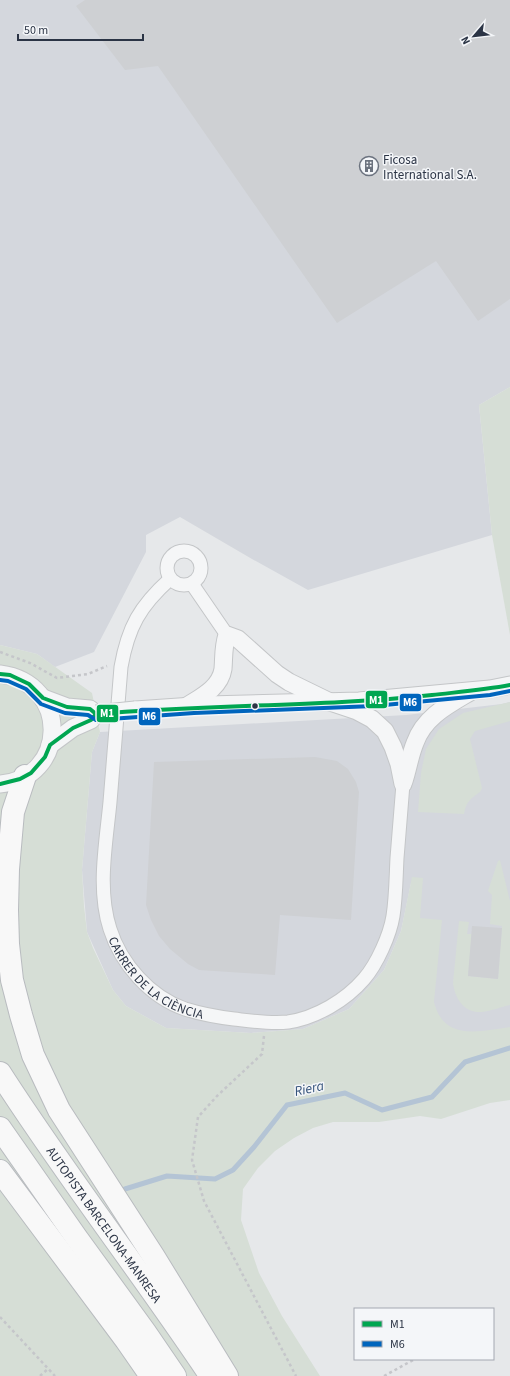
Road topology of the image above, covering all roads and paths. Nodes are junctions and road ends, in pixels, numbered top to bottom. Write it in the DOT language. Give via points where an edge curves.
graph roads {
  1 [pos="170,579"];
  2 [pos="192,584"];
  3 [pos="226,635"];
  4 [pos="0,652"];
  5 [pos="122,660"];
  6 [pos="0,674"];
  7 [pos="510,685"];
  8 [pos="474,690"];
  9 [pos="43,698"];
  10 [pos="330,702"];
  11 [pos="186,707"];
  12 [pos="96,714"];
  13 [pos="50,745"];
  14 [pos="25,776"];
  15 [pos="0,784"];
  16 [pos="402,784"];
  17 [pos="266,1022"];
  18 [pos="0,1072"];
  19 [pos="0,1128"];
  20 [pos="0,1171"];
  21 [pos="0,1317"];
  22 [pos="413,1360"];
  23 [pos="49,1368"];
  24 [pos="40,1376"];
  25 [pos="55,1376"];
  26 [pos="151,1376"];
  27 [pos="175,1376"];
  28 [pos="211,1376"];
  29 [pos="227,1376"];
  30 [pos="296,1376"];
  31 [pos="384,1376"];
  1 -- 2 [label="street" via="182,586"];
  1 -- 2 [label="street" via="167,572 169,559 179,551 188,551 199,559 202,566 200,576"];
  1 -- 5 [label="street, CARRER DE LA CIÈNCIA" via="149,599 138,615 125,644"];
  2 -- 3 [label="street"];
  3 -- 10 [label="street" via="238,639 283,678"];
  3 -- 11 [label="street" via="222,671 216,684 209,692"];
  4 -- 5 [label="path" via="30,663 57,678 88,674"];
  5 -- 17 [label="street, CARRER DE LA CIÈNCIA" via="104,868 105,906 110,930 130,968 143,983 162,998 210,1016"];
  6 -- 9 [label="street" via="20,679"];
  7 -- 8 [label="street"];
  8 -- 10 [label="street"];
  8 -- 16 [label="street" via="427,722 413,746"];
  9 -- 12 [label="street" via="67,707 90,709"];
  9 -- 13 [label="street" via="51,716"];
  10 -- 11 [label="street"];
  10 -- 16 [label="street" via="357,711 372,719 385,731 399,764"];
  11 -- 12 [label="street, bridge"];
  12 -- 13 [label="street" via="91,720 73,728"];
  13 -- 14 [label="street" via="41,763"];
  14 -- 15 [label="street" via="14,782"];
  14 -- 29 [label="highway" via="13,812 7,910 12,980 33,1055 59,1110 154,1256"];
  16 -- 17 [label="street, CARRER DE LA CIÈNCIA" via="393,917 377,960 365,978 346,996 325,1008 289,1022"];
  17 -- 30 [label="path" via="262,1054 198,1117 192,1160 204,1200"];
  18 -- 28 [label="highway, AUTOPISTA BARCELONA-MANRESA" via="33,1124 172,1317"];
  19 -- 27 [label="highway"];
  20 -- 26 [label="highway"];
  21 -- 23 [label="path"];
  22 -- 31 [label="path"];
  23 -- 24 [label="path"];
  23 -- 25 [label="path"];
}
